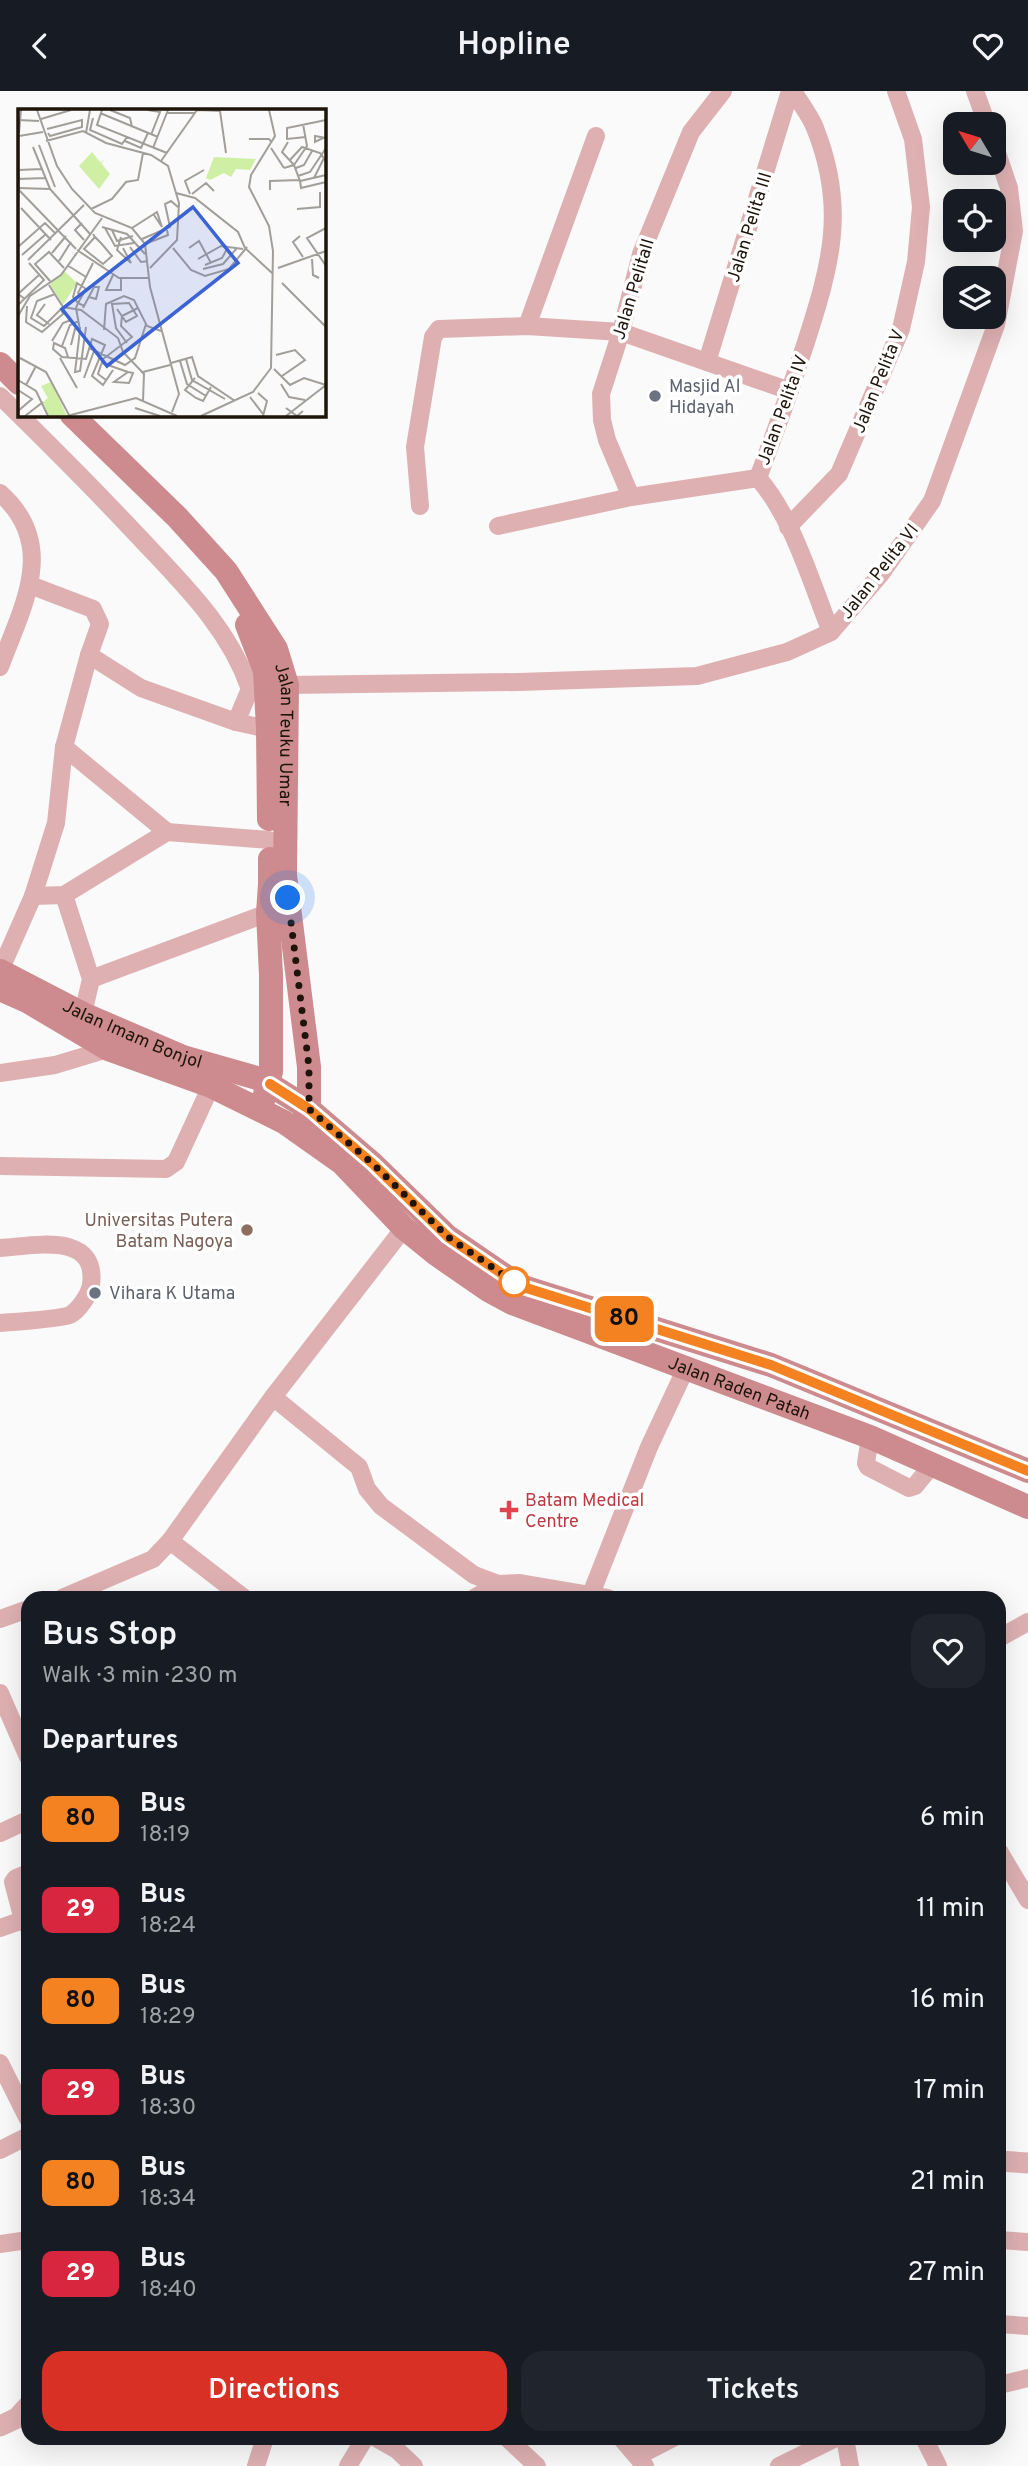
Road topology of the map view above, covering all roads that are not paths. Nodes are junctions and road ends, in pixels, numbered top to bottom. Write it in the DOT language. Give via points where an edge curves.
graph roads {
  1 [pos="723,91"];
  2 [pos="792,91"];
  3 [pos="896,91"];
  4 [pos="975,91"];
  5 [pos="983,112"];
  6 [pos="596,136"];
  7 [pos="1005,175"];
  8 [pos="527,326"];
  9 [pos="621,332"];
  10 [pos="0,345"];
  11 [pos="707,362"];
  12 [pos="18,363"];
  13 [pos="0,364"];
  14 [pos="18,382"];
  15 [pos="790,391"];
  16 [pos="0,396"];
  17 [pos="18,413"];
  18 [pos="22,417"];
  19 [pos="53,417"];
  20 [pos="74,417"];
  21 [pos="758,478"];
  22 [pos="0,493"];
  23 [pos="631,497"];
  24 [pos="420,506"];
  25 [pos="498,526"];
  26 [pos="788,527"];
  27 [pos="30,585"];
  28 [pos="831,632"];
  29 [pos="89,655"];
  30 [pos="0,667"];
  31 [pos="287,685"];
  32 [pos="236,722"];
  33 [pos="268,729"];
  34 [pos="64,747"];
  35 [pos="167,832"];
  36 [pos="269,840"];
  37 [pos="64,895"];
  38 [pos="33,896"];
  39 [pos="268,913"];
  40 [pos="0,971"];
  41 [pos="91,979"];
  42 [pos="0,989"];
  43 [pos="83,1014"];
  44 [pos="108,1049"];
  45 [pos="0,1073"];
  46 [pos="270,1084"];
  47 [pos="211,1086"];
  48 [pos="260,1109"];
  49 [pos="303,1119"];
  50 [pos="0,1166"];
  51 [pos="404,1227"];
  52 [pos="0,1248"];
  53 [pos="0,1324"];
  54 [pos="686,1368"];
  55 [pos="273,1397"];
  56 [pos="1028,1471"];
  57 [pos="1027,1505"];
  58 [pos="170,1541"];
  59 [pos="498,1584"];
  60 [pos="80,1591"];
  61 [pos="221,1591"];
  62 [pos="486,1591"];
  63 [pos="569,1591"];
  64 [pos="601,1591"];
  65 [pos="21,1612"];
  66 [pos="0,1619"];
  67 [pos="1028,1622"];
  68 [pos="1006,1634"];
  69 [pos="0,1693"];
  70 [pos="6,1725"];
  71 [pos="21,1747"];
  72 [pos="21,1823"];
  73 [pos="0,1833"];
  74 [pos="1006,1863"];
  75 [pos="21,1876"];
  76 [pos="1028,1900"];
  77 [pos="21,1907"];
  78 [pos="21,1924"];
  79 [pos="0,1928"];
  80 [pos="0,2063"];
  81 [pos="21,2105"];
  82 [pos="21,2140"];
  83 [pos="0,2150"];
  84 [pos="1006,2161"];
  85 [pos="1028,2163"];
  86 [pos="1006,2240"];
  87 [pos="21,2241"];
  88 [pos="1028,2242"];
  89 [pos="0,2244"];
  90 [pos="1006,2324"];
  91 [pos="1028,2326"];
  92 [pos="1028,2378"];
  93 [pos="1006,2383"];
  94 [pos="21,2414"];
  95 [pos="0,2425"];
  96 [pos="262,2445"];
  97 [pos="361,2445"];
  98 [pos="387,2445"];
  99 [pos="514,2445"];
  100 [pos="627,2445"];
  101 [pos="663,2445"];
  102 [pos="822,2445"];
  103 [pos="846,2445"];
  104 [pos="928,2445"];
  105 [pos="641,2461"];
  106 [pos="256,2466"];
  107 [pos="348,2466"];
  108 [pos="414,2466"];
  109 [pos="537,2466"];
  110 [pos="779,2466"];
  111 [pos="850,2466"];
  112 [pos="938,2466"];
  1 -- 9 [label="street, Jalan PelitaII" via="691,132 641,254"];
  2 -- 11 [label="street, Jalan Pelita III"];
  2 -- 15 [label="street, Jalan Pelita IV" via="814,126 826,163 834,218 832,251 821,295"];
  3 -- 26 [label="street, Jalan Pelita V" via="913,139 921,207 916,262 901,329 839,474"];
  4 -- 5 [label="street"];
  6 -- 8 [label="street"];
  7 -- 28 [label="street, Jalan Pelita VI" via="1014,231 996,325 932,501 880,575"];
  8 -- 9 [label="street"];
  8 -- 24 [label="street" via="444,328 433,337 415,447"];
  9 -- 11 [label="street"];
  9 -- 23 [label="street, Jalan PelitaII" via="601,394 602,420"];
  10 -- 12 [label="main road"];
  11 -- 15 [label="street"];
  13 -- 14 [label="main road"];
  15 -- 21 [label="street, Jalan Pelita IV"];
  16 -- 17 [label="street"];
  18 -- 32 [label="street" via="219,627 240,661 250,689"];
  19 -- 33 [label="main road, Jalan Teuku Umar" via="171,532 247,624 265,671"];
  20 -- 31 [label="main road, Jalan Teuku Umar" via="226,571 276,649"];
  21 -- 23 [label="street, Jalan Pelita IV"];
  21 -- 26 [label="street"];
  22 -- 27 [label="street" via="28,530 33,549"];
  23 -- 25 [label="street, Jalan Pelita IV"];
  26 -- 28 [label="street"];
  27 -- 29 [label="street" via="93,609 100,624"];
  27 -- 30 [label="street"];
  28 -- 31 [label="street, Jalan Pelita VI" via="787,652 697,676"];
  29 -- 32 [label="street" via="141,688"];
  29 -- 34 [label="street"];
  31 -- 49 [label="main road, Jalan Teuku Umar" via="285,875 309,1067"];
  32 -- 33 [label="street"];
  33 -- 36 [label="main road, Jalan Teuku Umar"];
  34 -- 35 [label="street"];
  34 -- 38 [label="street" via="56,823"];
  35 -- 36 [label="street"];
  35 -- 37 [label="street"];
  36 -- 39 [label="main road, Jalan Teuku Umar"];
  37 -- 38 [label="street"];
  37 -- 41 [label="street"];
  38 -- 40 [label="street"];
  39 -- 41 [label="street"];
  39 -- 46 [label="main road, Jalan Teuku Umar"];
  40 -- 43 [label="main road, Jalan Imam Bonjol"];
  41 -- 43 [label="street"];
  42 -- 44 [label="main road, Jalan Imam Bonjol"];
  43 -- 46 [label="main road, Jalan Imam Bonjol" via="183,1056"];
  44 -- 45 [label="street" via="55,1065"];
  44 -- 47 [label="main road, Jalan Imam Bonjol"];
  46 -- 48 [label="main road, Jalan Teuku Umar"];
  46 -- 49 [label="main road, Jalan Raden Patah"];
  47 -- 48 [label="main road, Jalan Imam Bonjol"];
  47 -- 50 [label="street" via="176,1162 166,1169"];
  48 -- 49 [label="main road, Jalan Raden Patah"];
  49 -- 51 [label="main road, Jalan Raden Patah"];
  49 -- 56 [label="main road, Jalan Raden Patah" via="373,1164 448,1237 520,1286 771,1365"];
  51 -- 54 [label="main road, Jalan Raden Patah" via="512,1303"];
  51 -- 55 [label="street"];
  52 -- 53 [label="street" via="74,1248 86,1256 92,1269 90,1289 69,1315"];
  54 -- 57 [label="main road, Jalan Raden Patah" via="870,1437"];
  54 -- 64 [label="street" via="649,1447"];
  55 -- 58 [label="street"];
  55 -- 59 [label="street" via="359,1467 366,1489 381,1506 474,1575"];
  58 -- 60 [label="street" via="153,1559"];
  58 -- 61 [label="street"];
  59 -- 62 [label="street"];
  59 -- 63 [label="street"];
  65 -- 66 [label="street"];
  67 -- 68 [label="street"];
  69 -- 70 [label="street"];
  70 -- 71 [label="street"];
  72 -- 73 [label="street"];
  74 -- 76 [label="street"];
  75 -- 77 [label="street" via="13,1882"];
  78 -- 79 [label="street"];
  80 -- 81 [label="street"];
  82 -- 83 [label="street"];
  84 -- 85 [label="street"];
  86 -- 88 [label="street"];
  87 -- 89 [label="street"];
  90 -- 91 [label="street"];
  92 -- 93 [label="street"];
  94 -- 95 [label="street"];
  96 -- 106 [label="street"];
  97 -- 107 [label="street"];
  98 -- 108 [label="street"];
  99 -- 109 [label="street"];
  100 -- 105 [label="street"];
  101 -- 105 [label="street"];
  102 -- 110 [label="street"];
  103 -- 111 [label="street"];
  104 -- 112 [label="street"];
}
